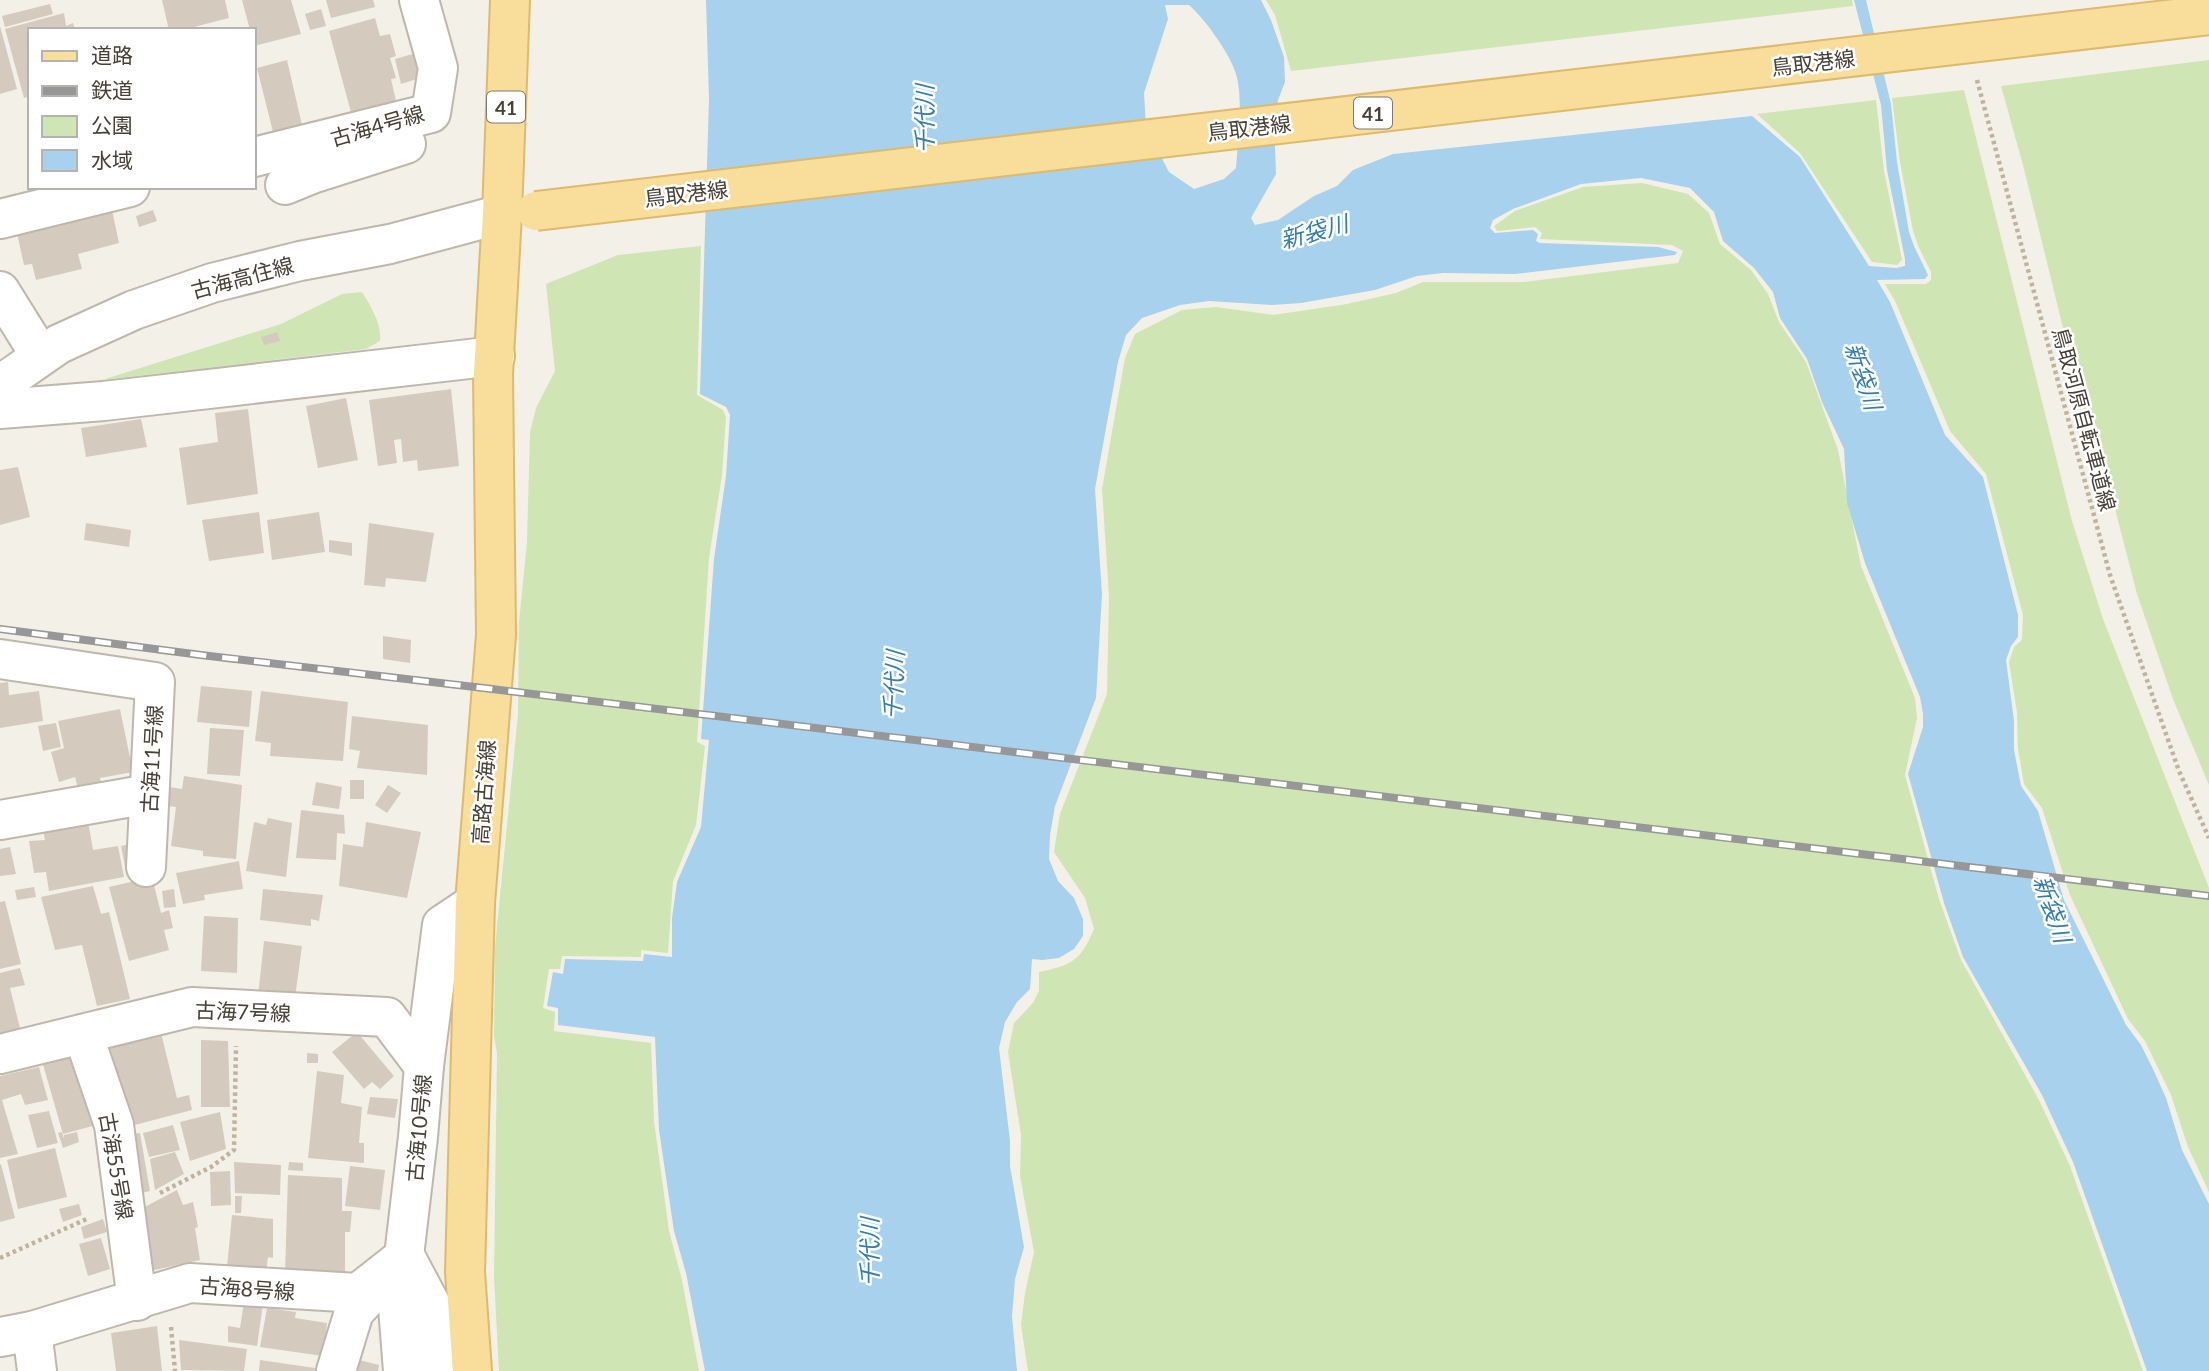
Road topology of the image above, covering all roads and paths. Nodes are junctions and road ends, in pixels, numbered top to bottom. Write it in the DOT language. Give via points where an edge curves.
graph roads {
  1 [pos="419,0"];
  2 [pos="510,0"];
  3 [pos="2209,15"];
  4 [pos="1974,67"];
  5 [pos="431,113"];
  6 [pos="256,157"];
  7 [pos="285,185"];
  8 [pos="122,189"];
  9 [pos="519,212"];
  10 [pos="0,219"];
  11 [pos="0,291"];
  12 [pos="40,355"];
  13 [pos="495,356"];
  14 [pos="0,385"];
  15 [pos="0,409"];
  16 [pos="0,659"];
  17 [pos="149,794"];
  18 [pos="0,820"];
  19 [pos="2209,838"];
  20 [pos="146,867"];
  21 [pos="475,904"];
  22 [pos="236,1010"];
  23 [pos="83,1034"];
  24 [pos="0,1054"];
  25 [pos="424,1066"];
  26 [pos="125,1208"];
  27 [pos="405,1256"];
  28 [pos="0,1258"];
  29 [pos="137,1301"];
  30 [pos="16,1334"];
  31 [pos="37,1371"];
  32 [pos="336,1371"];
  33 [pos="403,1371"];
  34 [pos="435,1371"];
  35 [pos="472,1371"];
  1 -- 5 [label="street, 古海4号線" via="438,68"];
  2 -- 9 [label="main road, 41"];
  3 -- 9 [label="main road, 鳥取港線 / 41, bridge"];
  4 -- 19 [label="path, 鳥取河原自転車道線" via="2110,575 2179,771"];
  5 -- 6 [label="street, 古海4号線"];
  5 -- 7 [label="street" via="421,139"];
  8 -- 10 [label="street"];
  9 -- 12 [label="street, 古海高住線" via="212,283 135,310"];
  9 -- 13 [label="main road, 高路古海線"];
  11 -- 12 [label="street"];
  12 -- 14 [label="street, 古海高住線"];
  13 -- 15 [label="street"];
  13 -- 21 [label="main road, 高路古海線" via="496,635"];
  16 -- 17 [label="street, 古海11号線" via="155,682"];
  17 -- 18 [label="street"];
  17 -- 20 [label="street, 古海11号線"];
  21 -- 25 [label="street, 古海10号線" via="442,925"];
  21 -- 35 [label="main road, 高路古海線" via="465,1272"];
  22 -- 23 [label="street, 古海7号線" via="192,1007"];
  22 -- 25 [label="street, 古海7号線" via="387,1017"];
  22 -- 26 [label="path" via="234,1150 211,1167"];
  23 -- 24 [label="street, 古海7号線"];
  23 -- 26 [label="street, 古海55号線" via="114,1125"];
  25 -- 27 [label="street, 古海10号線"];
  26 -- 28 [label="path"];
  26 -- 29 [label="street, 古海55号線"];
  27 -- 29 [label="street, 古海8号線" via="358,1293 190,1283"];
  27 -- 32 [label="street" via="354,1312"];
  27 -- 33 [label="street, 古海10号線" via="398,1307"];
  27 -- 34 [label="street" via="430,1305"];
  29 -- 30 [label="street, 古海8号線"];
  30 -- 31 [label="street"];
}
